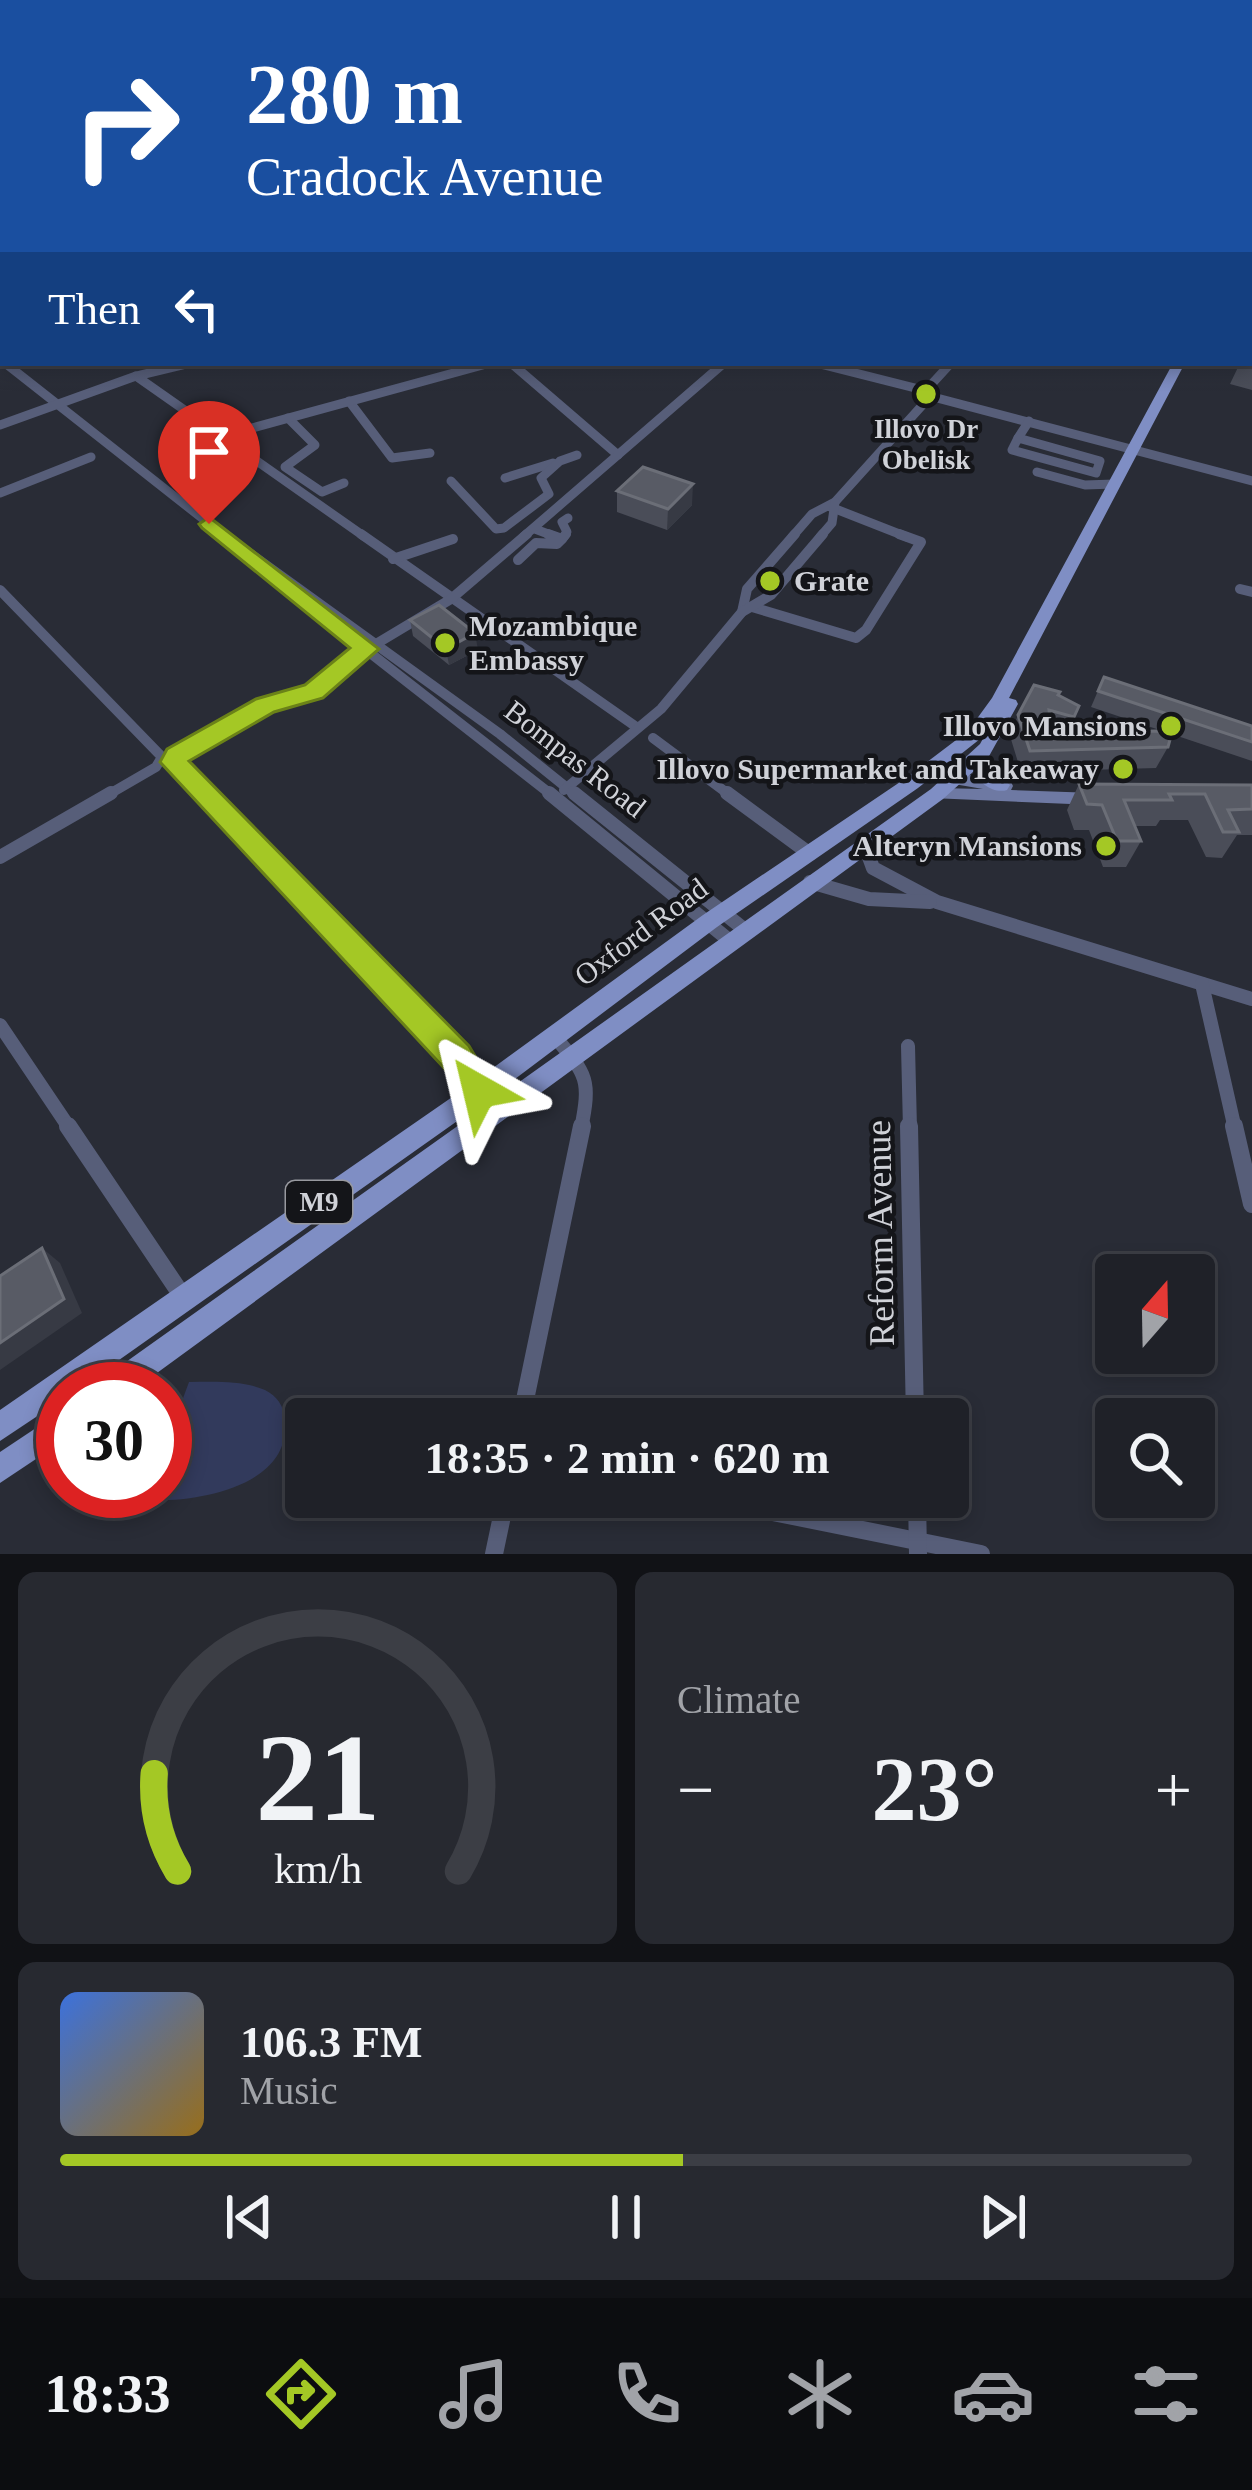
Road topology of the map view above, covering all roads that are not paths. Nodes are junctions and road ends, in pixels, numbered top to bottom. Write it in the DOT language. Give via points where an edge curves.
graph roads {
  1 [pos="9,366"];
  2 [pos="178,366"];
  3 [pos="479,366"];
  4 [pos="515,366"];
  5 [pos="721,366"];
  6 [pos="827,366"];
  7 [pos="949,366"];
  8 [pos="1178,366"];
  9 [pos="1191,366"];
  10 [pos="136,376"];
  11 [pos="927,393"];
  12 [pos="349,401"];
  13 [pos="56,404"];
  14 [pos="293,416"];
  15 [pos="1030,421"];
  16 [pos="0,425"];
  17 [pos="223,436"];
  18 [pos="1017,438"];
  19 [pos="1138,450"];
  20 [pos="430,453"];
  21 [pos="618,454"];
  22 [pos="577,455"];
  23 [pos="92,457"];
  24 [pos="560,460"];
  25 [pos="1037,472"];
  26 [pos="505,478"];
  27 [pos="451,481"];
  28 [pos="1252,481"];
  29 [pos="344,483"];
  30 [pos="1114,484"];
  31 [pos="0,493"];
  32 [pos="832,505"];
  33 [pos="524,510"];
  34 [pos="568,518"];
  35 [pos="543,522"];
  36 [pos="453,539"];
  37 [pos="562,539"];
  38 [pos="393,559"];
  39 [pos="518,560"];
  40 [pos="0,590"];
  41 [pos="451,599"];
  42 [pos="746,608"];
  43 [pos="372,646"];
  44 [pos="641,733"];
  45 [pos="979,758"];
  46 [pos="168,760"];
  47 [pos="954,779"];
  48 [pos="912,783"];
  49 [pos="1001,785"];
  50 [pos="569,787"];
  51 [pos="937,794"];
  52 [pos="554,796"];
  53 [pos="865,846"];
  54 [pos="810,854"];
  55 [pos="0,857"];
  56 [pos="887,877"];
  57 [pos="811,882"];
  58 [pos="880,901"];
  59 [pos="937,902"];
  60 [pos="717,916"];
  61 [pos="738,936"];
  62 [pos="1202,984"];
  63 [pos="1252,999"];
  64 [pos="596,1023"];
  65 [pos="0,1025"];
  66 [pos="564,1046"];
  67 [pos="908,1046"];
  68 [pos="486,1102"];
  69 [pos="326,1197"];
  70 [pos="1252,1204"];
  71 [pos="344,1221"];
  72 [pos="206,1281"];
  73 [pos="174,1304"];
  74 [pos="220,1308"];
  75 [pos="177,1340"];
  76 [pos="148,1362"];
  77 [pos="525,1398"];
  78 [pos="915,1398"];
  79 [pos="0,1427"];
  80 [pos="36,1443"];
  81 [pos="0,1469"];
  82 [pos="502,1518"];
  83 [pos="789,1518"];
  84 [pos="917,1548"];
  85 [pos="494,1554"];
  86 [pos="981,1554"];
  1 -- 13 [label="street, Bompas Road"];
  2 -- 10 [label="street"];
  3 -- 12 [label="street"];
  4 -- 21 [label="street"];
  5 -- 21 [label="street"];
  6 -- 11 [label="street"];
  7 -- 11 [label="street"];
  8 -- 19 [label="main road, Oxford Road / M9"];
  9 -- 19 [label="main road, Oxford Road / M9"];
  10 -- 13 [label="street"];
  10 -- 17 [label="street"];
  11 -- 15 [label="street"];
  11 -- 32 [label="street"];
  12 -- 14 [label="street"];
  12 -- 20 [label="street" via="392,458"];
  13 -- 16 [label="street"];
  13 -- 43 [label="street, Bompas Road"];
  14 -- 17 [label="street"];
  14 -- 29 [label="street" via="315,447 285,467 322,492"];
  15 -- 18 [label="street"];
  15 -- 19 [label="street"];
  17 -- 38 [label="street"];
  18 -- 18 [label="street" via="1014,452 1090,473 1102,464"];
  19 -- 28 [label="street"];
  19 -- 30 [label="main road, Oxford Road / M9"];
  19 -- 45 [label="main road, Oxford Road / M9"];
  21 -- 35 [label="street"];
  22 -- 24 [label="street"];
  23 -- 31 [label="street"];
  24 -- 26 [label="street"];
  24 -- 33 [label="street" via="539,481 549,494"];
  25 -- 30 [label="street"];
  27 -- 33 [label="street" via="496,529"];
  30 -- 48 [label="main road, Oxford Road / M9" via="989,717"];
  32 -- 42 [label="street" via="820,538 771,595"];
  32 -- 42 [label="street" via="812,514 747,589"];
  32 -- 42 [label="street" via="921,542 866,630 844,638"];
  33 -- 35 [label="street"];
  34 -- 37 [label="street"];
  35 -- 37 [label="street"];
  35 -- 41 [label="street"];
  36 -- 38 [label="street"];
  37 -- 39 [label="street" via="536,543"];
  38 -- 41 [label="street"];
  40 -- 46 [label="street"];
  41 -- 43 [label="street"];
  41 -- 44 [label="street"];
  42 -- 44 [label="street"];
  43 -- 46 [label="street" via="314,692 265,706"];
  43 -- 50 [label="street, Bompas Road"];
  43 -- 52 [label="street, Bompas Road"];
  44 -- 50 [label="street"];
  44 -- 54 [label="street"];
  45 -- 47 [label="main road, Oxford Road / M9"];
  45 -- 49 [label="main road" via="984,775"];
  46 -- 55 [label="street"];
  46 -- 68 [label="street" via="457,1058"];
  47 -- 48 [label="main road"];
  47 -- 49 [label="main road"];
  47 -- 51 [label="main road, Oxford Road / M9"];
  48 -- 54 [label="main road, Oxford Road / M9"];
  49 -- 51 [label="main road" via="1114,795"];
  50 -- 52 [label="street"];
  50 -- 60 [label="street, Bompas Road"];
  51 -- 53 [label="main road, Oxford Road / M9"];
  52 -- 60 [label="street, Bompas Road"];
  53 -- 56 [label="street" via="867,863"];
  53 -- 57 [label="main road, Oxford Road / M9"];
  54 -- 60 [label="main road, Oxford Road / M9"];
  56 -- 58 [label="street" via="891,889"];
  56 -- 59 [label="street"];
  57 -- 58 [label="street"];
  57 -- 61 [label="main road, Oxford Road / M9"];
  58 -- 59 [label="street"];
  59 -- 62 [label="street"];
  60 -- 61 [label="street, Bompas Road"];
  60 -- 64 [label="main road, Oxford Road / M9"];
  61 -- 64 [label="main road, Oxford Road / M9"];
  62 -- 63 [label="street"];
  62 -- 70 [label="street"];
  64 -- 66 [label="main road, Oxford Road / M9"];
  65 -- 73 [label="street"];
  66 -- 68 [label="main road, Oxford Road / M9"];
  66 -- 77 [label="street" via="589,1091"];
  67 -- 78 [label="street, Reform Avenue"];
  68 -- 69 [label="main road, Oxford Road / M9"];
  68 -- 71 [label="main road, Oxford Road / M9"];
  69 -- 71 [label="main road"];
  69 -- 72 [label="main road, Oxford Road / M9"];
  71 -- 74 [label="main road, Oxford Road / M9"];
  72 -- 73 [label="main road, Oxford Road / M9"];
  72 -- 74 [label="main road"];
  73 -- 75 [label="main road" via="164,1328"];
  73 -- 79 [label="main road, Oxford Road / M9"];
  74 -- 75 [label="main road, Oxford Road / M9"];
  75 -- 76 [label="main road, Oxford Road / M9"];
  80 -- 81 [label="main road"];
  82 -- 85 [label="street"];
  83 -- 84 [label="street"];
  84 -- 86 [label="street"];
}
